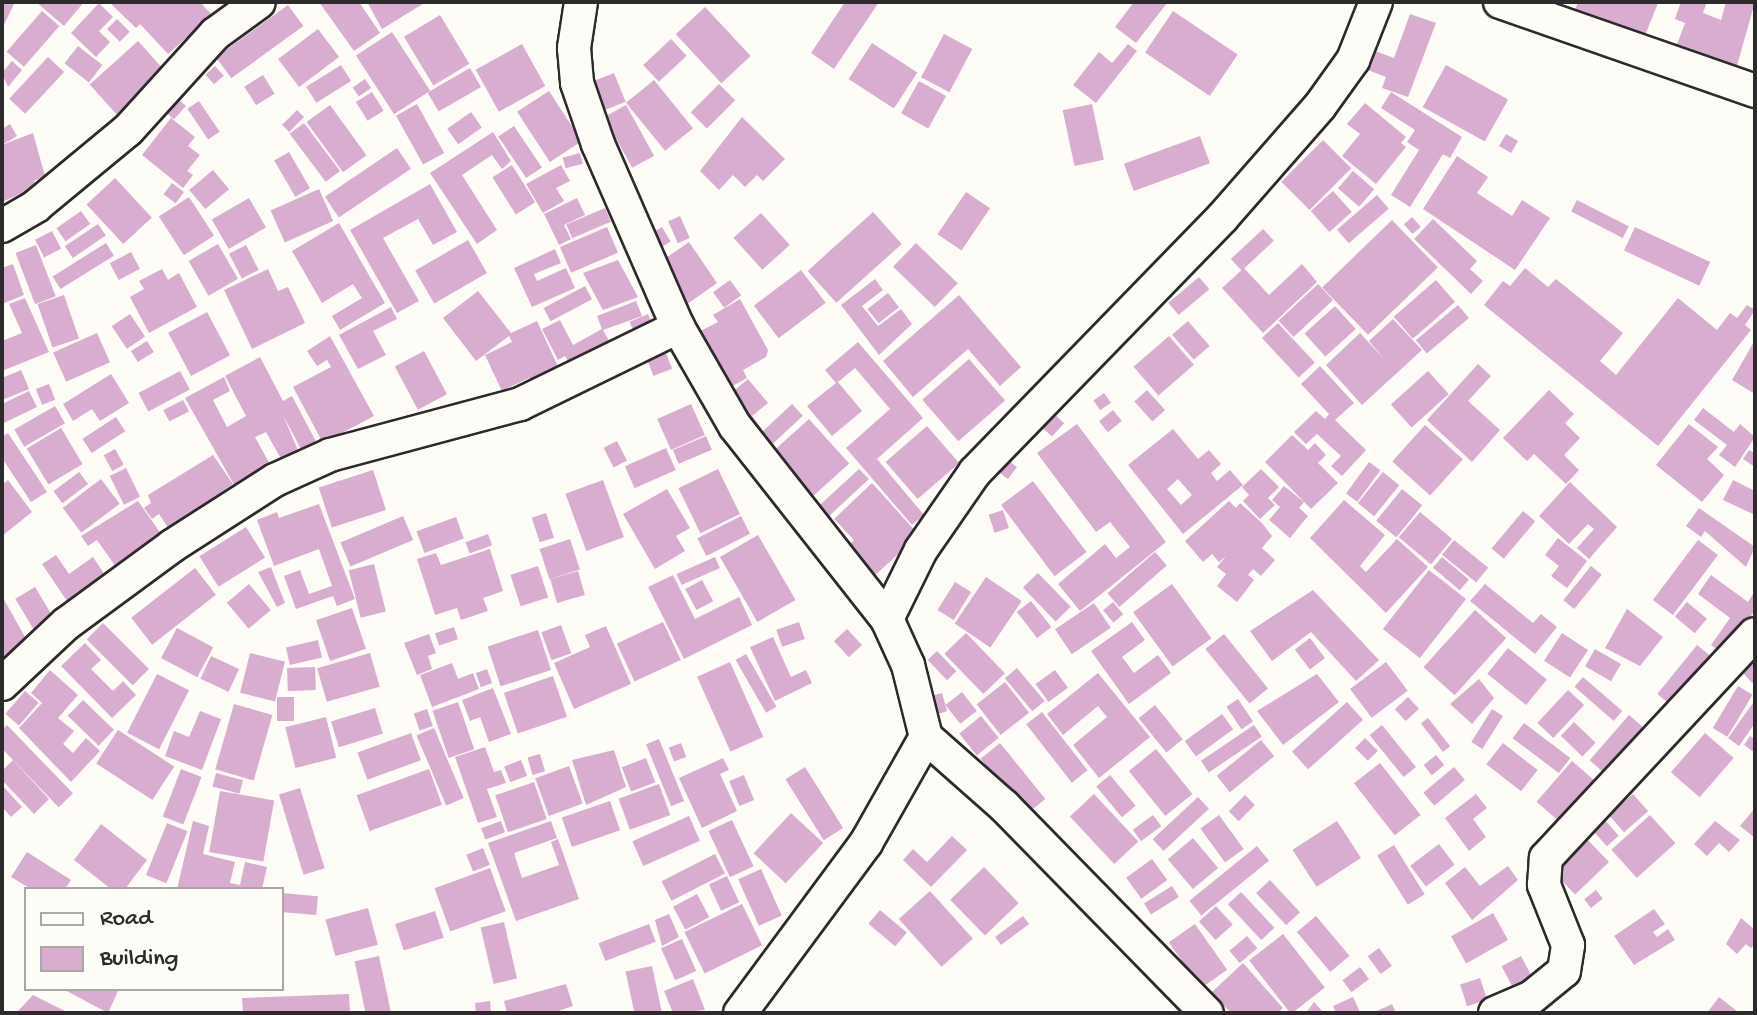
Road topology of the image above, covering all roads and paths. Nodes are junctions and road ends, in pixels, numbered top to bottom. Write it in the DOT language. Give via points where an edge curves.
graph roads {
  1 [pos="259,2"];
  2 [pos="581,2"];
  3 [pos="1376,2"];
  4 [pos="1500,2"];
  5 [pos="1755,91"];
  6 [pos="2,226"];
  7 [pos="678,327"];
  8 [pos="887,619"];
  9 [pos="1755,634"];
  10 [pos="2,684"];
  11 [pos="926,737"];
  12 [pos="740,1013"];
  13 [pos="1207,1013"];
  14 [pos="1495,1013"];
  1 -- 6 [label="street" via="215,34 128,130 36,206"];
  2 -- 7 [label="street" via="574,48 577,83"];
  3 -- 8 [label="street" via="1353,60 1320,106 1222,218 975,472 921,550"];
  4 -- 5 [label="street"];
  7 -- 8 [label="street" via="735,426"];
  7 -- 10 [label="street" via="520,404 330,455 275,480 172,546 66,624"];
  8 -- 11 [label="street" via="908,665"];
  9 -- 14 [label="street" via="1546,858 1544,885 1568,945 1564,971 1532,997"];
  11 -- 12 [label="street" via="866,843"];
  11 -- 13 [label="street" via="1004,806"];
}
